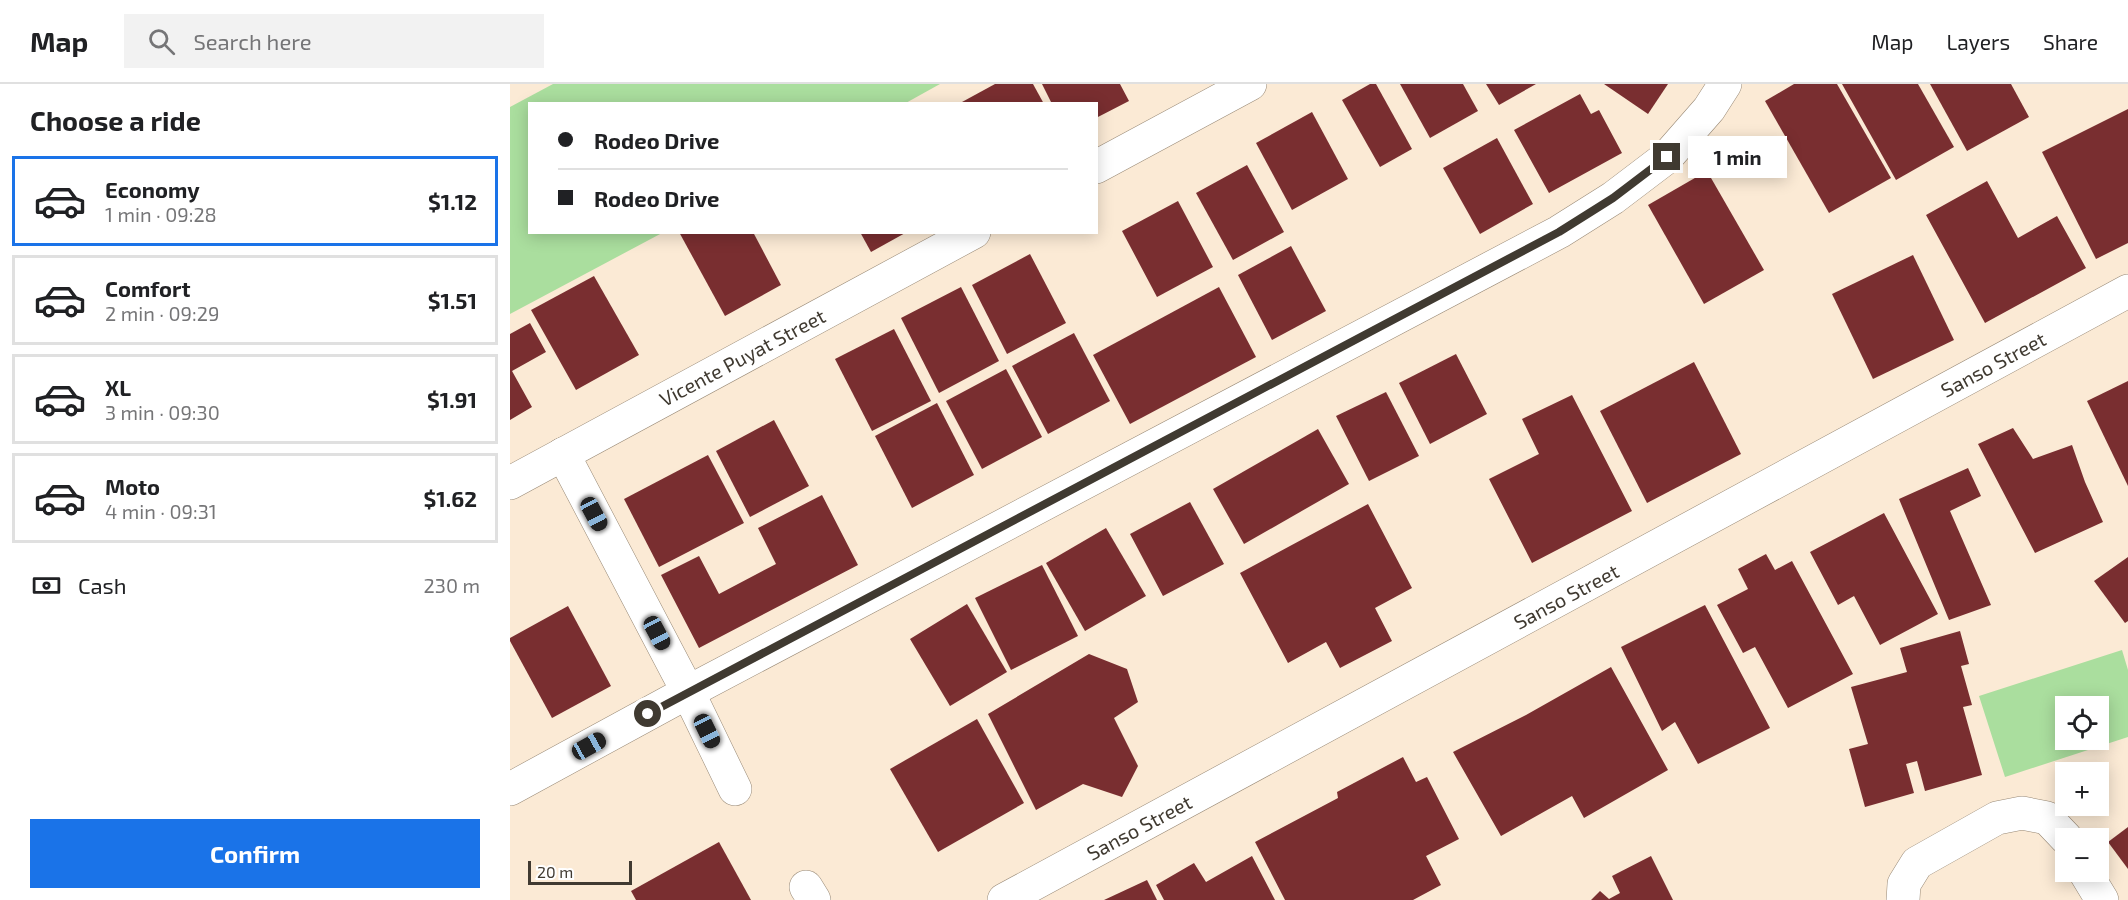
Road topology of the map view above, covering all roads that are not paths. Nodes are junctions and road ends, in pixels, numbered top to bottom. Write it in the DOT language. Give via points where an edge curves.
graph roads {
  1 [pos="1250,84"];
  2 [pos="1725,84"];
  3 [pos="1098,166"];
  4 [pos="970,234"];
  5 [pos="2128,291"];
  6 [pos="562,454"];
  7 [pos="510,483"];
  8 [pos="688,692"];
  9 [pos="510,789"];
  10 [pos="735,789"];
  11 [pos="2056,828"];
  12 [pos="2091,882"];
  13 [pos="1004,900"];
  14 [pos="1903,900"];
  15 [pos="2102,900"];
  1 -- 3 [label="street"];
  2 -- 8 [label="street" via="1709,109 1667,157 1559,232"];
  4 -- 6 [label="street, Vicente Puyat Street"];
  5 -- 13 [label="street, Sanso Street"];
  6 -- 7 [label="street, Vicente Puyat Street"];
  6 -- 8 [label="street"];
  8 -- 9 [label="street"];
  8 -- 10 [label="street"];
  11 -- 14 [label="street" via="2047,818 2022,813 1997,818 1917,863 1904,884"];
  12 -- 15 [label="street"];
}
